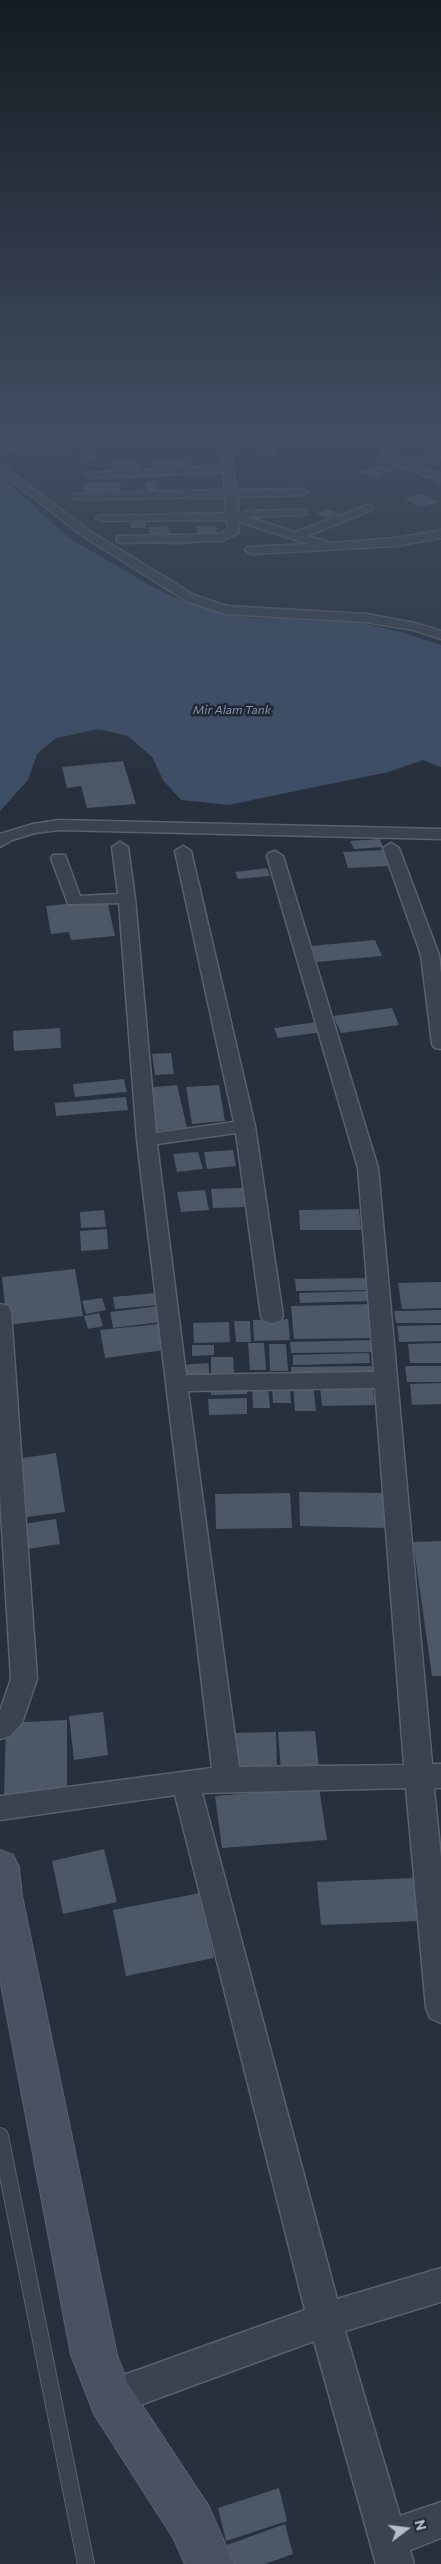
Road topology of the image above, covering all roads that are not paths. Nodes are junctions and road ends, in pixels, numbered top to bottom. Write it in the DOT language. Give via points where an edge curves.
graph roads {
  1 [pos="114,551"];
  2 [pos="441,636"];
  3 [pos="441,834"];
  4 [pos="0,842"];
  5 [pos="120,847"];
  6 [pos="391,848"];
  7 [pos="183,851"];
  8 [pos="275,856"];
  9 [pos="59,858"];
  10 [pos="127,898"];
  11 [pos="441,1044"];
  12 [pos="245,1126"];
  13 [pos="147,1140"];
  14 [pos="0,1311"];
  15 [pos="272,1316"];
  16 [pos="386,1380"];
  17 [pos="176,1383"];
  18 [pos="0,1728"];
  19 [pos="430,1776"];
  20 [pos="227,1778"];
  21 [pos="185,1782"];
  22 [pos="0,1808"];
  23 [pos="0,1867"];
  24 [pos="441,2008"];
  25 [pos="0,2136"];
  26 [pos="441,2285"];
  27 [pos="325,2320"];
  28 [pos="110,2398"];
  29 [pos="441,2520"];
  30 [pos="392,2551"];
  31 [pos="86,2564"];
  32 [pos="210,2564"];
  1 -- 2 [label="street" via="190,598 226,610 366,618 415,627"];
  3 -- 4 [label="street" via="59,825 33,829"];
  5 -- 10 [label="street"];
  6 -- 11 [label="street" via="430,955"];
  7 -- 12 [label="street"];
  8 -- 16 [label="street" via="368,1168"];
  9 -- 10 [label="street" via="74,901"];
  10 -- 13 [label="street"];
  12 -- 13 [label="street"];
  12 -- 15 [label="street"];
  13 -- 17 [label="street"];
  14 -- 18 [label="street" via="24,1679 13,1715"];
  16 -- 17 [label="street"];
  16 -- 19 [label="street"];
  17 -- 20 [label="street"];
  19 -- 20 [label="street"];
  19 -- 24 [label="street"];
  20 -- 21 [label="street"];
  21 -- 22 [label="street"];
  21 -- 27 [label="street"];
  23 -- 28 [label="main road" via="3,1896 94,2355"];
  25 -- 31 [label="lane"];
  26 -- 27 [label="street"];
  27 -- 28 [label="street"];
  27 -- 30 [label="street"];
  28 -- 32 [label="main road" via="191,2522"];
  29 -- 30 [label="street"];
}
